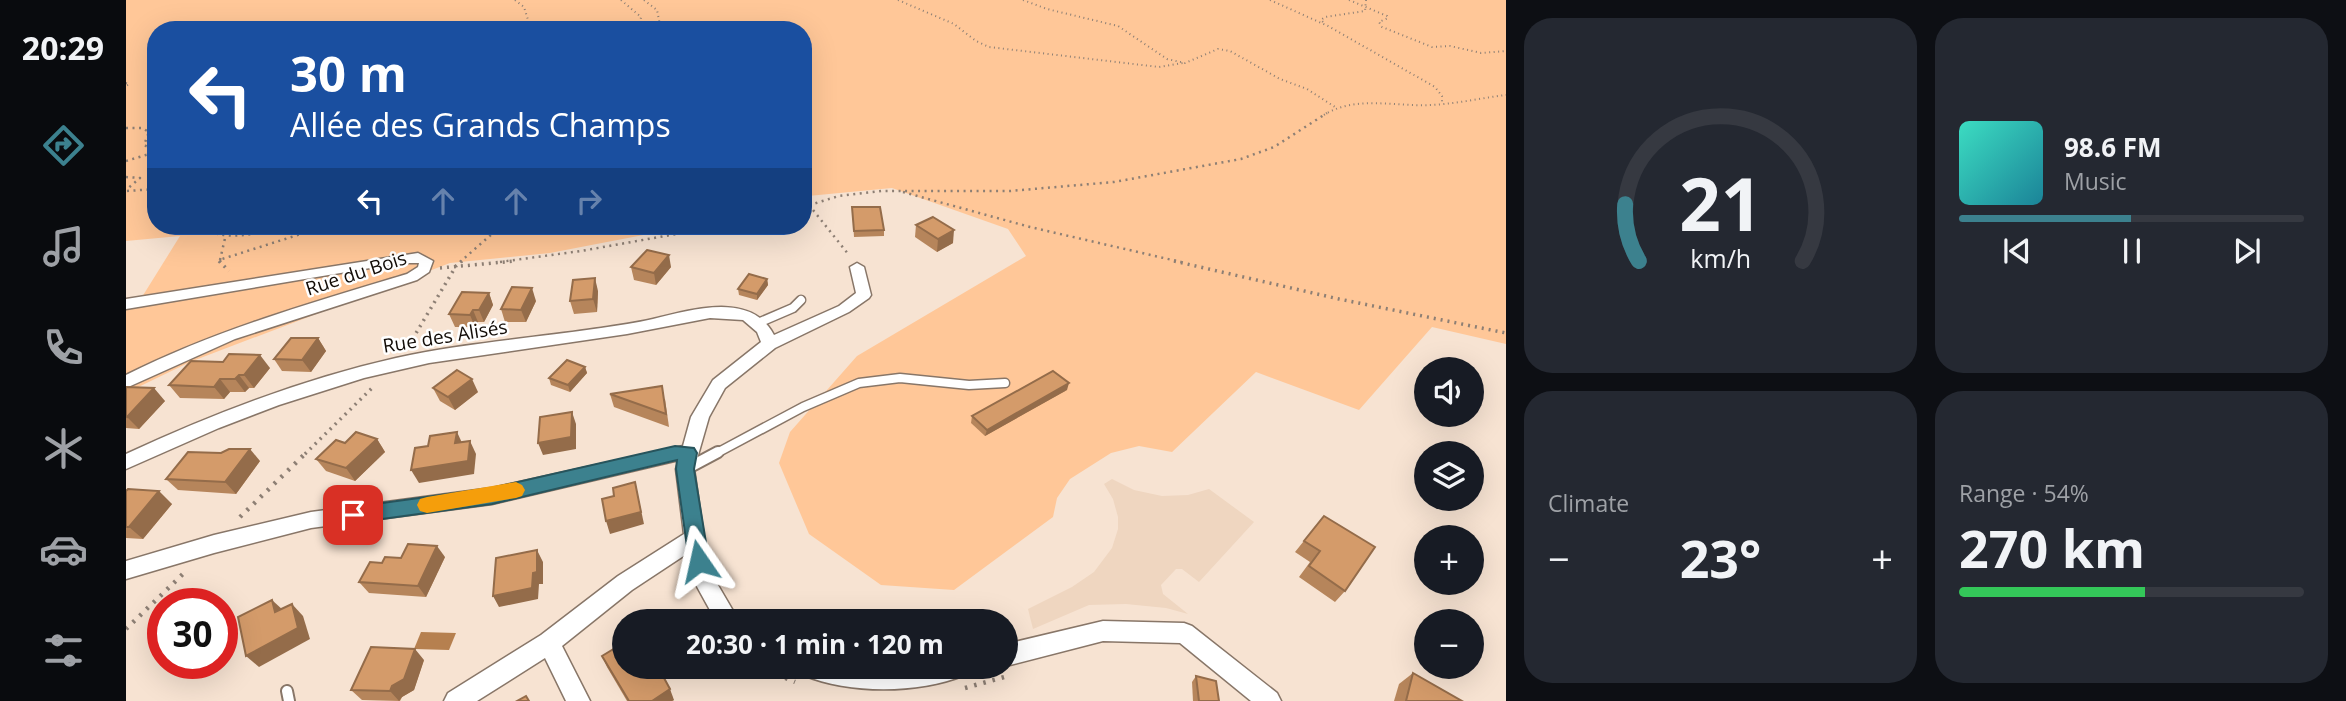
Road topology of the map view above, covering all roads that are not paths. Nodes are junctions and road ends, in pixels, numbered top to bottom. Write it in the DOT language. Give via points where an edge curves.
graph roads {
  1 [pos="857,267"];
  2 [pos="801,300"];
  3 [pos="126,304"];
  4 [pos="758,323"];
  5 [pos="769,344"];
  6 [pos="126,382"];
  7 [pos="1004,383"];
  8 [pos="126,461"];
  9 [pos="686,461"];
  10 [pos="694,538"];
  11 [pos="126,569"];
  12 [pos="721,609"];
  13 [pos="549,643"];
  14 [pos="1018,652"];
  15 [pos="456,701"];
  16 [pos="578,701"];
  17 [pos="1269,701"];
  1 -- 5 [label="street" via="864,295"];
  2 -- 4 [label="lane" via="793,309"];
  3 -- 6 [label="street, Rue du Bois" via="400,259 426,261 424,269 412,277 213,342"];
  4 -- 5 [label="street"];
  4 -- 8 [label="street, Rue des Alisés" via="738,313 717,313 394,364 269,402"];
  5 -- 9 [label="street" via="719,384 700,416"];
  7 -- 9 [label="lane" via="969,385 900,378 859,383"];
  9 -- 10 [label="street"];
  9 -- 11 [label="street" via="675,453 492,496 311,520"];
  10 -- 12 [label="street" via="705,583"];
  10 -- 13 [label="street" via="625,583"];
  13 -- 15 [label="street"];
  13 -- 16 [label="street"];
  14 -- 17 [label="street" via="1103,631 1184,633"];
}
